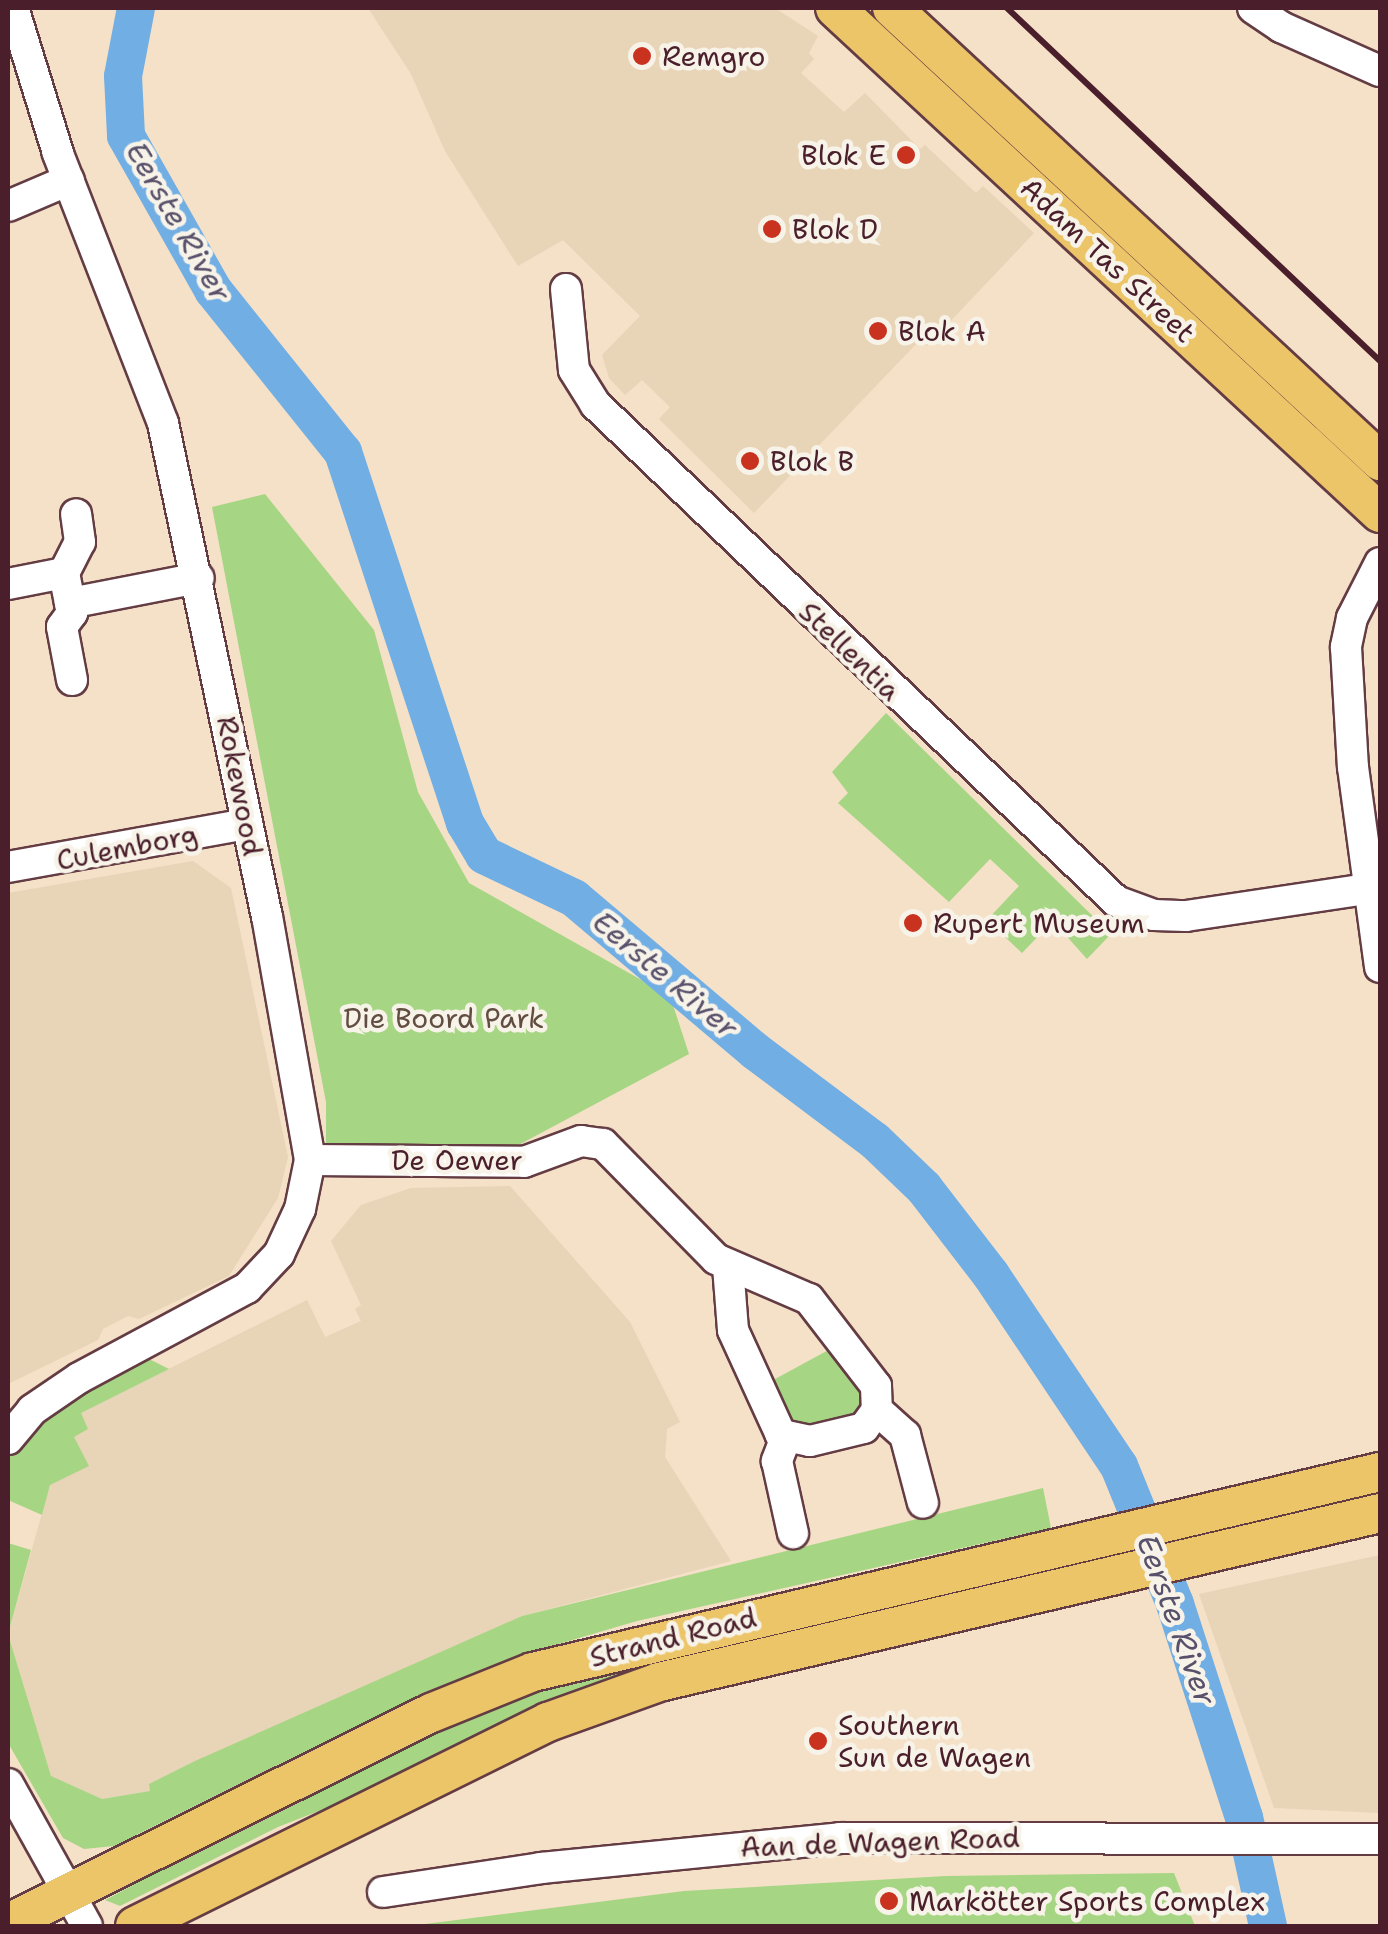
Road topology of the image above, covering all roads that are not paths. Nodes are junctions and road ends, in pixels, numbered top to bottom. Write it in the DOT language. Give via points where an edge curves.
graph roads {
  1 [pos="13,8"];
  2 [pos="834,8"];
  3 [pos="892,8"];
  4 [pos="1253,8"];
  5 [pos="1380,70"];
  6 [pos="20,90"];
  7 [pos="69,180"];
  8 [pos="8,206"];
  9 [pos="566,290"];
  10 [pos="1380,461"];
  11 [pos="1380,512"];
  12 [pos="76,514"];
  13 [pos="1380,562"];
  14 [pos="199,578"];
  15 [pos="8,584"];
  16 [pos="67,588"];
  17 [pos="72,680"];
  18 [pos="247,824"];
  19 [pos="8,867"];
  20 [pos="1375,889"];
  21 [pos="1380,967"];
  22 [pos="310,1160"];
  23 [pos="728,1267"];
  24 [pos="877,1410"];
  25 [pos="786,1437"];
  26 [pos="8,1440"];
  27 [pos="1380,1472"];
  28 [pos="922,1502"];
  29 [pos="1380,1513"];
  30 [pos="793,1533"];
  31 [pos="8,1784"];
  32 [pos="1380,1838"];
  33 [pos="383,1892"];
  34 [pos="66,1893"];
  35 [pos="8,1923"];
  36 [pos="87,1926"];
  37 [pos="135,1926"];
  1 -- 6 [label="street, Rokewood"];
  2 -- 11 [label="main road, Adam Tas Street"];
  3 -- 10 [label="main road, Adam Tas Street"];
  4 -- 5 [label="street"];
  6 -- 7 [label="street, Rokewood"];
  7 -- 8 [label="street"];
  7 -- 14 [label="street, Rokewood" via="150,382"];
  9 -- 20 [label="street, Stellentia" via="574,370 595,404 1116,901 1154,915"];
  12 -- 16 [label="street" via="80,542"];
  13 -- 20 [label="street" via="1352,618 1346,647 1352,767"];
  14 -- 16 [label="street"];
  14 -- 18 [label="street, Rokewood"];
  15 -- 16 [label="street"];
  16 -- 17 [label="street" via="72,613 62,628"];
  18 -- 19 [label="street, Culemborg"];
  18 -- 22 [label="street, Rokewood"];
  20 -- 21 [label="street"];
  22 -- 23 [label="street, De Oewer" via="524,1162 592,1141 611,1150"];
  22 -- 26 [label="street, Rokewood" via="300,1208 278,1254 247,1288 79,1378 32,1410"];
  23 -- 24 [label="street, De Oewer" via="796,1288 810,1299 876,1386"];
  23 -- 25 [label="street" via="738,1346 774,1426"];
  24 -- 25 [label="street" via="850,1434 810,1442"];
  24 -- 28 [label="street, De Oewer" via="905,1435"];
  25 -- 30 [label="street" via="777,1461"];
  27 -- 34 [label="main road, Strand Road" via="534,1672 431,1713"];
  29 -- 37 [label="main road, Strand Road" via="660,1682 548,1722"];
  31 -- 34 [label="street"];
  32 -- 33 [label="street, Aan de Wagen Road" via="840,1838 541,1868"];
  34 -- 35 [label="main road, Strand Road"];
  34 -- 36 [label="street"];
}
